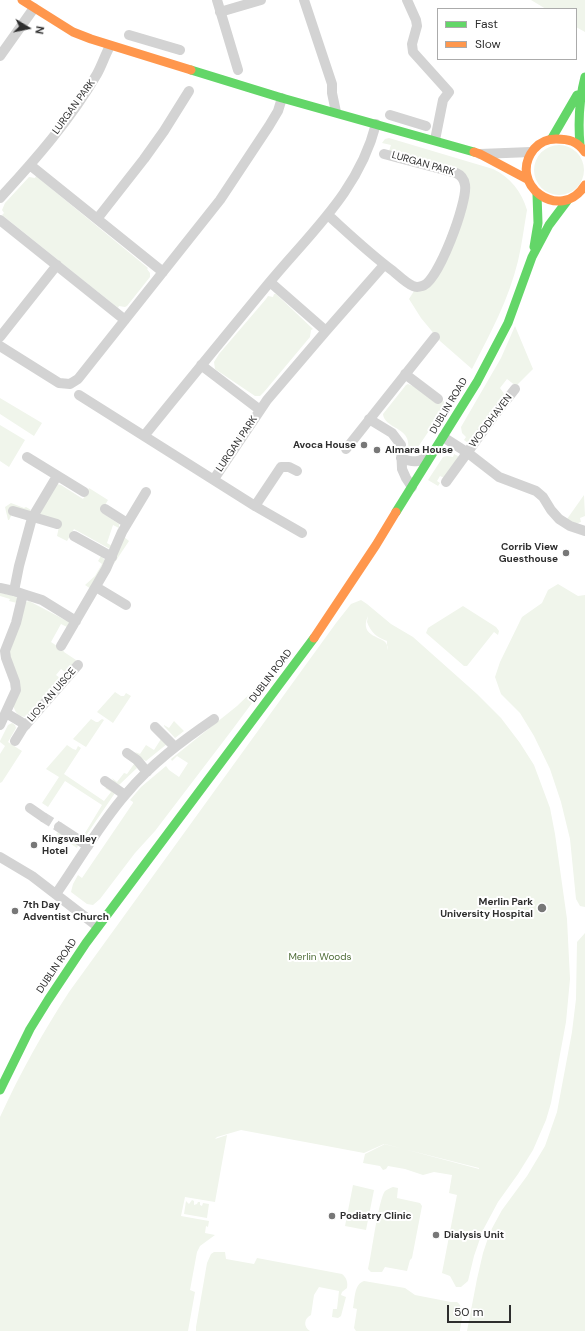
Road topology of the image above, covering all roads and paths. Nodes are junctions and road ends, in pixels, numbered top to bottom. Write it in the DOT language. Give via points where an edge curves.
graph roads {
  1 [pos="22,0"];
  2 [pos="217,0"];
  3 [pos="260,0"];
  4 [pos="304,0"];
  5 [pos="407,0"];
  6 [pos="34,8"];
  7 [pos="220,12"];
  8 [pos="129,35"];
  9 [pos="164,45"];
  10 [pos="110,46"];
  11 [pos="180,50"];
  12 [pos="0,56"];
  13 [pos="159,60"];
  14 [pos="238,70"];
  15 [pos="585,77"];
  16 [pos="582,87"];
  17 [pos="189,91"];
  18 [pos="332,93"];
  19 [pos="282,98"];
  20 [pos="324,109"];
  21 [pos="336,112"];
  22 [pos="390,115"];
  23 [pos="402,119"];
  24 [pos="376,124"];
  25 [pos="426,126"];
  26 [pos="398,131"];
  27 [pos="552,138"];
  28 [pos="435,140"];
  29 [pos="582,149"];
  30 [pos="531,152"];
  31 [pos="384,154"];
  32 [pos="480,154"];
  33 [pos="30,165"];
  34 [pos="527,179"];
  35 [pos="583,190"];
  36 [pos="537,194"];
  37 [pos="0,198"];
  38 [pos="567,201"];
  39 [pos="328,215"];
  40 [pos="97,219"];
  41 [pos="0,220"];
  42 [pos="532,258"];
  43 [pos="384,264"];
  44 [pos="57,265"];
  45 [pos="163,272"];
  46 [pos="270,282"];
  47 [pos="125,320"];
  48 [pos="326,331"];
  49 [pos="0,337"];
  50 [pos="435,337"];
  51 [pos="0,346"];
  52 [pos="201,366"];
  53 [pos="405,374"];
  54 [pos="515,389"];
  55 [pos="79,395"];
  56 [pos="438,398"];
  57 [pos="260,410"];
  58 [pos="369,419"];
  59 [pos="144,436"];
  60 [pos="443,437"];
  61 [pos="346,449"];
  62 [pos="436,449"];
  63 [pos="468,453"];
  64 [pos="27,457"];
  65 [pos="401,458"];
  66 [pos="297,471"];
  67 [pos="57,476"];
  68 [pos="214,479"];
  69 [pos="446,482"];
  70 [pos="412,487"];
  71 [pos="84,492"];
  72 [pos="146,492"];
  73 [pos="255,506"];
  74 [pos="104,509"];
  75 [pos="13,511"];
  76 [pos="32,518"];
  77 [pos="127,523"];
  78 [pos="57,524"];
  79 [pos="585,531"];
  80 [pos="302,533"];
  81 [pos="74,536"];
  82 [pos="112,557"];
  83 [pos="96,587"];
  84 [pos="0,588"];
  85 [pos="18,593"];
  86 [pos="126,605"];
  87 [pos="76,620"];
  88 [pos="61,646"];
  89 [pos="78,665"];
  90 [pos="6,713"];
  91 [pos="214,719"];
  92 [pos="0,725"];
  93 [pos="26,725"];
  94 [pos="155,727"];
  95 [pos="16,741"];
  96 [pos="175,747"];
  97 [pos="127,753"];
  98 [pos="147,772"];
  99 [pos="105,781"];
  100 [pos="124,795"];
  101 [pos="30,808"];
  102 [pos="43,817"];
  103 [pos="59,827"];
  104 [pos="88,846"];
  105 [pos="0,857"];
  106 [pos="56,894"];
  107 [pos="97,926"];
  108 [pos="0,1090"];
  1 -- 6 [label="main road"];
  2 -- 7 [label="street"];
  3 -- 7 [label="street"];
  4 -- 18 [label="street" via="322,50 332,84"];
  5 -- 28 [label="street" via="417,26 411,47 449,92 443,100"];
  6 -- 10 [label="main road" via="73,32"];
  6 -- 12 [label="street"];
  7 -- 14 [label="street"];
  8 -- 9 [label="street"];
  9 -- 11 [label="street"];
  9 -- 13 [label="street"];
  10 -- 13 [label="main road"];
  10 -- 33 [label="street, LURGAN PARK" via="100,68 75,108"];
  13 -- 19 [label="main road"];
  15 -- 16 [label="main road"];
  16 -- 27 [label="main road"];
  16 -- 29 [label="main road" via="578,117"];
  17 -- 40 [label="street" via="144,159"];
  18 -- 20 [label="street"];
  18 -- 21 [label="street"];
  19 -- 20 [label="main road"];
  19 -- 45 [label="street" via="278,111 234,180"];
  20 -- 21 [label="main road"];
  21 -- 24 [label="main road"];
  22 -- 23 [label="street"];
  23 -- 25 [label="street"];
  23 -- 26 [label="street"];
  24 -- 26 [label="main road"];
  24 -- 39 [label="street" via="360,169"];
  26 -- 28 [label="main road"];
  27 -- 29 [label="main road" via="569,140"];
  27 -- 30 [label="main road" via="538,144"];
  28 -- 32 [label="main road"];
  30 -- 32 [label="street"];
  30 -- 34 [label="main road" via="526,167"];
  31 -- 43 [label="street, LURGAN PARK" via="456,173 462,178 465,186 460,214 451,239 428,283 420,287 412,286"];
  32 -- 34 [label="main road"];
  33 -- 37 [label="street, LURGAN PARK"];
  33 -- 40 [label="street"];
  34 -- 36 [label="main road"];
  35 -- 38 [label="main road" via="575,198"];
  36 -- 38 [label="main road" via="550,200"];
  36 -- 42 [label="main road, DUBLIN ROAD" via="538,223"];
  38 -- 42 [label="main road, DUBLIN ROAD" via="549,225"];
  39 -- 43 [label="street, LURGAN PARK"];
  39 -- 46 [label="street"];
  40 -- 45 [label="street"];
  41 -- 44 [label="street"];
  42 -- 60 [label="main road, DUBLIN ROAD" via="500,340"];
  43 -- 48 [label="street, LURGAN PARK"];
  44 -- 47 [label="street"];
  44 -- 49 [label="street"];
  45 -- 47 [label="street"];
  46 -- 48 [label="street"];
  46 -- 52 [label="street"];
  47 -- 51 [label="street" via="78,379 70,384 56,382"];
  48 -- 57 [label="street, LURGAN PARK"];
  50 -- 53 [label="street"];
  52 -- 57 [label="street, LURGAN PARK"];
  52 -- 59 [label="street"];
  53 -- 56 [label="street"];
  53 -- 58 [label="street"];
  54 -- 63 [label="street, WOODHAVEN"];
  55 -- 59 [label="street, LURGAN PARK"];
  57 -- 68 [label="street, LURGAN PARK"];
  58 -- 61 [label="street"];
  58 -- 65 [label="street" via="398,439 401,445"];
  59 -- 68 [label="street, LURGAN PARK"];
  60 -- 62 [label="main road, DUBLIN ROAD"];
  60 -- 63 [label="street, WOODHAVEN"];
  62 -- 65 [label="street" via="425,459 417,462"];
  62 -- 70 [label="main road, DUBLIN ROAD"];
  63 -- 69 [label="street, WOODHAVEN"];
  63 -- 79 [label="street, WOODHAVEN" via="499,477 536,491 559,518 570,526"];
  64 -- 67 [label="street"];
  65 -- 70 [label="street" via="402,469"];
  66 -- 73 [label="street" via="286,467 280,469"];
  67 -- 71 [label="street"];
  67 -- 76 [label="street"];
  68 -- 73 [label="street, LURGAN PARK"];
  70 -- 107 [label="main road, DUBLIN ROAD" via="319,631"];
  72 -- 77 [label="street"];
  73 -- 80 [label="street, LURGAN PARK"];
  74 -- 77 [label="street"];
  75 -- 76 [label="street"];
  76 -- 78 [label="street"];
  76 -- 85 [label="street" via="19,566"];
  77 -- 82 [label="street"];
  81 -- 82 [label="street"];
  82 -- 83 [label="street"];
  83 -- 86 [label="street"];
  83 -- 87 [label="street"];
  84 -- 85 [label="street"];
  85 -- 87 [label="street" via="42,600"];
  85 -- 90 [label="street" via="16,623 5,651 16,690"];
  87 -- 88 [label="street"];
  89 -- 93 [label="street, LIOS AN UISCE"];
  90 -- 92 [label="street"];
  90 -- 93 [label="street, LIOS AN UISCE"];
  91 -- 96 [label="street"];
  93 -- 95 [label="street, LIOS AN UISCE"];
  94 -- 96 [label="street"];
  96 -- 98 [label="street"];
  97 -- 98 [label="street" via="138,760"];
  98 -- 100 [label="street"];
  99 -- 100 [label="street"];
  100 -- 104 [label="street"];
  101 -- 102 [label="street"];
  103 -- 104 [label="street"];
  104 -- 106 [label="street"];
  105 -- 106 [label="street"];
  106 -- 107 [label="street"];
  107 -- 108 [label="main road, DUBLIN ROAD" via="39,1014 14,1058"];
}
